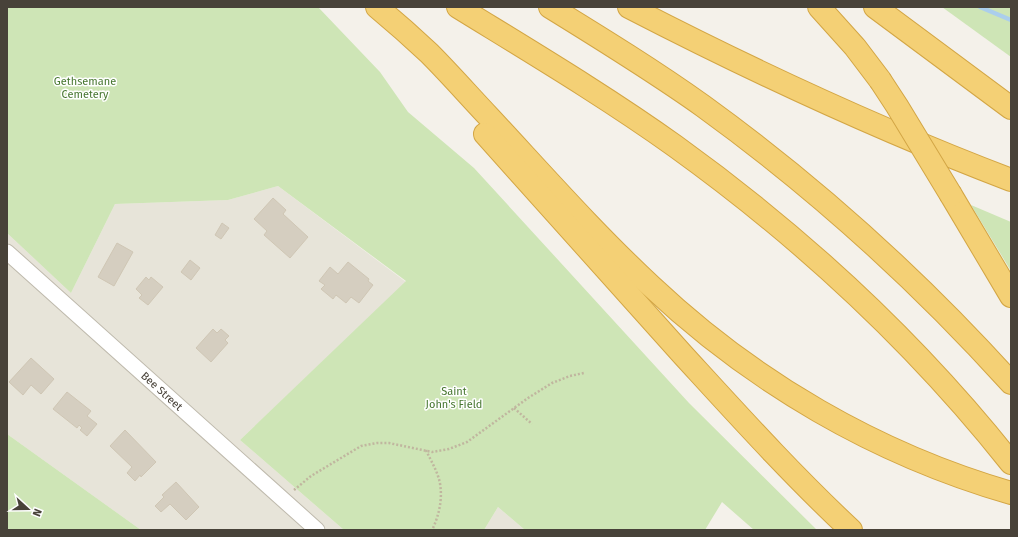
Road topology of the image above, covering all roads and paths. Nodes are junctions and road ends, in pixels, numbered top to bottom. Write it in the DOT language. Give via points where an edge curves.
graph roads {
  1 [pos="378,7"];
  2 [pos="458,7"];
  3 [pos="550,7"];
  4 [pos="629,7"];
  5 [pos="819,7"];
  6 [pos="875,7"];
  7 [pos="430,54"];
  8 [pos="1011,108"];
  9 [pos="1011,180"];
  10 [pos="7,252"];
  11 [pos="1011,296"];
  12 [pos="584,373"];
  13 [pos="1011,383"];
  14 [pos="514,408"];
  15 [pos="532,424"];
  16 [pos="426,450"];
  17 [pos="1011,463"];
  18 [pos="1011,493"];
  19 [pos="284,500"];
  20 [pos="317,530"];
  21 [pos="432,530"];
  22 [pos="851,530"];
  1 -- 7 [label="highway"];
  2 -- 17 [label="highway" via="674,145 767,217 890,328 951,392"];
  3 -- 13 [label="highway" via="681,90 788,171 840,214 913,281"];
  4 -- 9 [label="highway" via="815,99"];
  5 -- 11 [label="highway, bridge" via="880,80"];
  6 -- 8 [label="highway"];
  7 -- 18 [label="highway" via="624,260 671,305 714,340 773,383 842,425 903,454"];
  7 -- 22 [label="highway" via="458,102 583,245 754,432"];
  10 -- 19 [label="street, Bee Street"];
  12 -- 14 [label="path" via="552,384"];
  14 -- 15 [label="path"];
  14 -- 16 [label="path" via="466,442 449,449 432,452"];
  16 -- 19 [label="path" via="389,443 361,446 311,476"];
  16 -- 21 [label="path" via="438,476 441,490 437,520"];
  19 -- 20 [label="street, Bee Street"];
}
